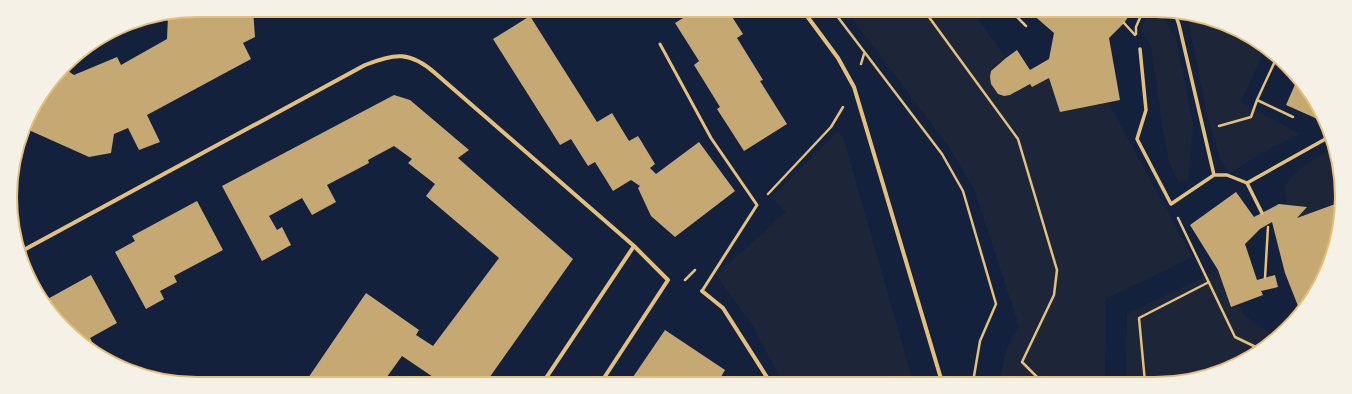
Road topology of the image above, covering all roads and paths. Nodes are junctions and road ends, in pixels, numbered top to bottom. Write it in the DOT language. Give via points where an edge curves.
graph roads {
  1 [pos="808,17"];
  2 [pos="838,17"];
  3 [pos="929,17"];
  4 [pos="1017,17"];
  5 [pos="1140,17"];
  6 [pos="1177,19"];
  7 [pos="1124,23"];
  8 [pos="1026,26"];
  9 [pos="1136,27"];
  10 [pos="1137,37"];
  11 [pos="660,44"];
  12 [pos="1140,49"];
  13 [pos="1274,62"];
  14 [pos="1257,100"];
  15 [pos="1292,117"];
  16 [pos="1231,123"];
  17 [pos="831,127"];
  18 [pos="1325,139"];
  19 [pos="1214,175"];
  20 [pos="1247,183"];
  21 [pos="1171,204"];
  22 [pos="757,205"];
  23 [pos="1262,213"];
  24 [pos="1268,225"];
  25 [pos="634,246"];
  26 [pos="25,249"];
  27 [pos="1265,278"];
  28 [pos="1209,282"];
  29 [pos="702,291"];
  30 [pos="1255,347"];
  31 [pos="547,377"];
  32 [pos="605,377"];
  33 [pos="767,377"];
  34 [pos="941,377"];
  35 [pos="974,377"];
  36 [pos="1037,377"];
  37 [pos="1145,377"];
  1 -- 34 [label="street" via="838,58 854,87"];
  2 -- 35 [label="path" via="942,154 963,192 996,304 980,341"];
  3 -- 36 [label="path" via="1018,139 1057,270 1054,295 1022,362"];
  4 -- 8 [label="path"];
  5 -- 9 [label="path"];
  6 -- 19 [label="street"];
  7 -- 10 [label="path"];
  11 -- 22 [label="lane" via="711,138"];
  12 -- 21 [label="street" via="1146,110 1137,138"];
  13 -- 14 [label="path"];
  14 -- 15 [label="path"];
  14 -- 16 [label="path" via="1250,116"];
  17 -- 22 [label="path"];
  18 -- 20 [label="street"];
  19 -- 20 [label="street" via="1227,175"];
  19 -- 21 [label="street"];
  20 -- 23 [label="street"];
  21 -- 28 [label="path"];
  22 -- 29 [label="lane"];
  24 -- 27 [label="path"];
  25 -- 26 [label="street" via="425,64 405,56 385,57 366,65"];
  25 -- 31 [label="street"];
  25 -- 32 [label="street" via="668,280"];
  28 -- 30 [label="path" via="1235,337"];
  28 -- 37 [label="path" via="1139,318"];
  29 -- 33 [label="street" via="723,308"];
}
